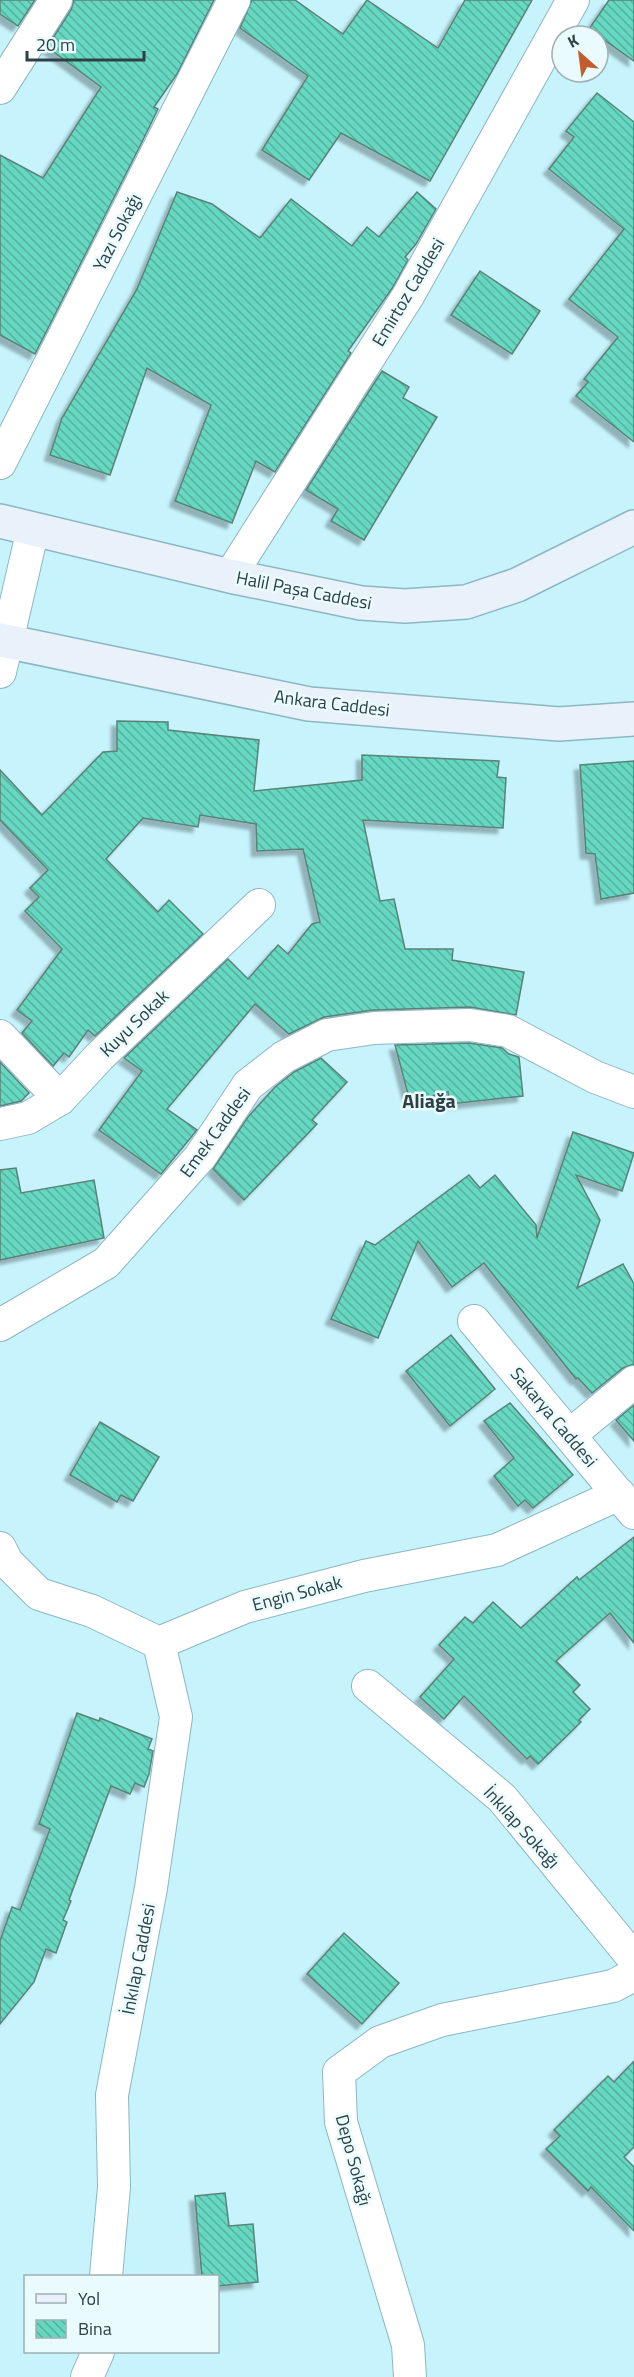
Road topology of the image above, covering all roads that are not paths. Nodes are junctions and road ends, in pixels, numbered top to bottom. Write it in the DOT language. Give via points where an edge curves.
graph roads {
  1 [pos="56,0"];
  2 [pos="234,0"];
  3 [pos="573,0"];
  4 [pos="0,88"];
  5 [pos="0,463"];
  6 [pos="0,521"];
  7 [pos="634,527"];
  8 [pos="33,529"];
  9 [pos="230,576"];
  10 [pos="3,651"];
  11 [pos="634,719"];
  12 [pos="259,905"];
  13 [pos="0,1036"];
  14 [pos="634,1092"];
  15 [pos="60,1099"];
  16 [pos="0,1124"];
  17 [pos="474,1321"];
  18 [pos="0,1325"];
  19 [pos="634,1382"];
  20 [pos="570,1435"];
  21 [pos="626,1504"];
  22 [pos="0,1548"];
  23 [pos="159,1643"];
  24 [pos="368,1686"];
  25 [pos="634,1959"];
  26 [pos="634,1975"];
  27 [pos="105,2275"];
  28 [pos="98,2353"];
  29 [pos="87,2377"];
  30 [pos="410,2377"];
  1 -- 4 [label="street"];
  2 -- 5 [label="street, Yazı Sokağı"];
  3 -- 9 [label="street, Emirtoz Caddesi" via="408,296"];
  6 -- 8 [label="street, Halil Paşa Caddesi"];
  7 -- 9 [label="street, Halil Paşa Caddesi" via="517,585 466,602 405,606 362,603"];
  8 -- 9 [label="street, Halil Paşa Caddesi"];
  8 -- 10 [label="street"];
  10 -- 11 [label="street, Ankara Caddesi" via="309,705 559,724"];
  12 -- 15 [label="street, Kuyu Sokak"];
  13 -- 15 [label="street"];
  14 -- 18 [label="street, Emek Caddesi" via="595,1077 508,1031 470,1025 374,1028 327,1035 284,1057 248,1085 200,1157 106,1263"];
  15 -- 16 [label="street, Kuyu Sokak" via="28,1118"];
  17 -- 20 [label="street, Sakarya Caddesi"];
  19 -- 20 [label="street"];
  20 -- 21 [label="street, Sakarya Caddesi"];
  21 -- 23 [label="street, Engin Sokak" via="497,1550 364,1576 256,1605"];
  22 -- 23 [label="street" via="7,1562 39,1594 92,1611"];
  23 -- 27 [label="street, İnkılap Caddesi" via="176,1717 151,1888 112,2095 114,2187"];
  24 -- 25 [label="street, İnkılap Sokağı" via="502,1798"];
  26 -- 30 [label="street, Depo Sokağı" via="613,1986 442,2020 380,2042 339,2072 341,2122 408,2344"];
  28 -- 29 [label="street"];
}
